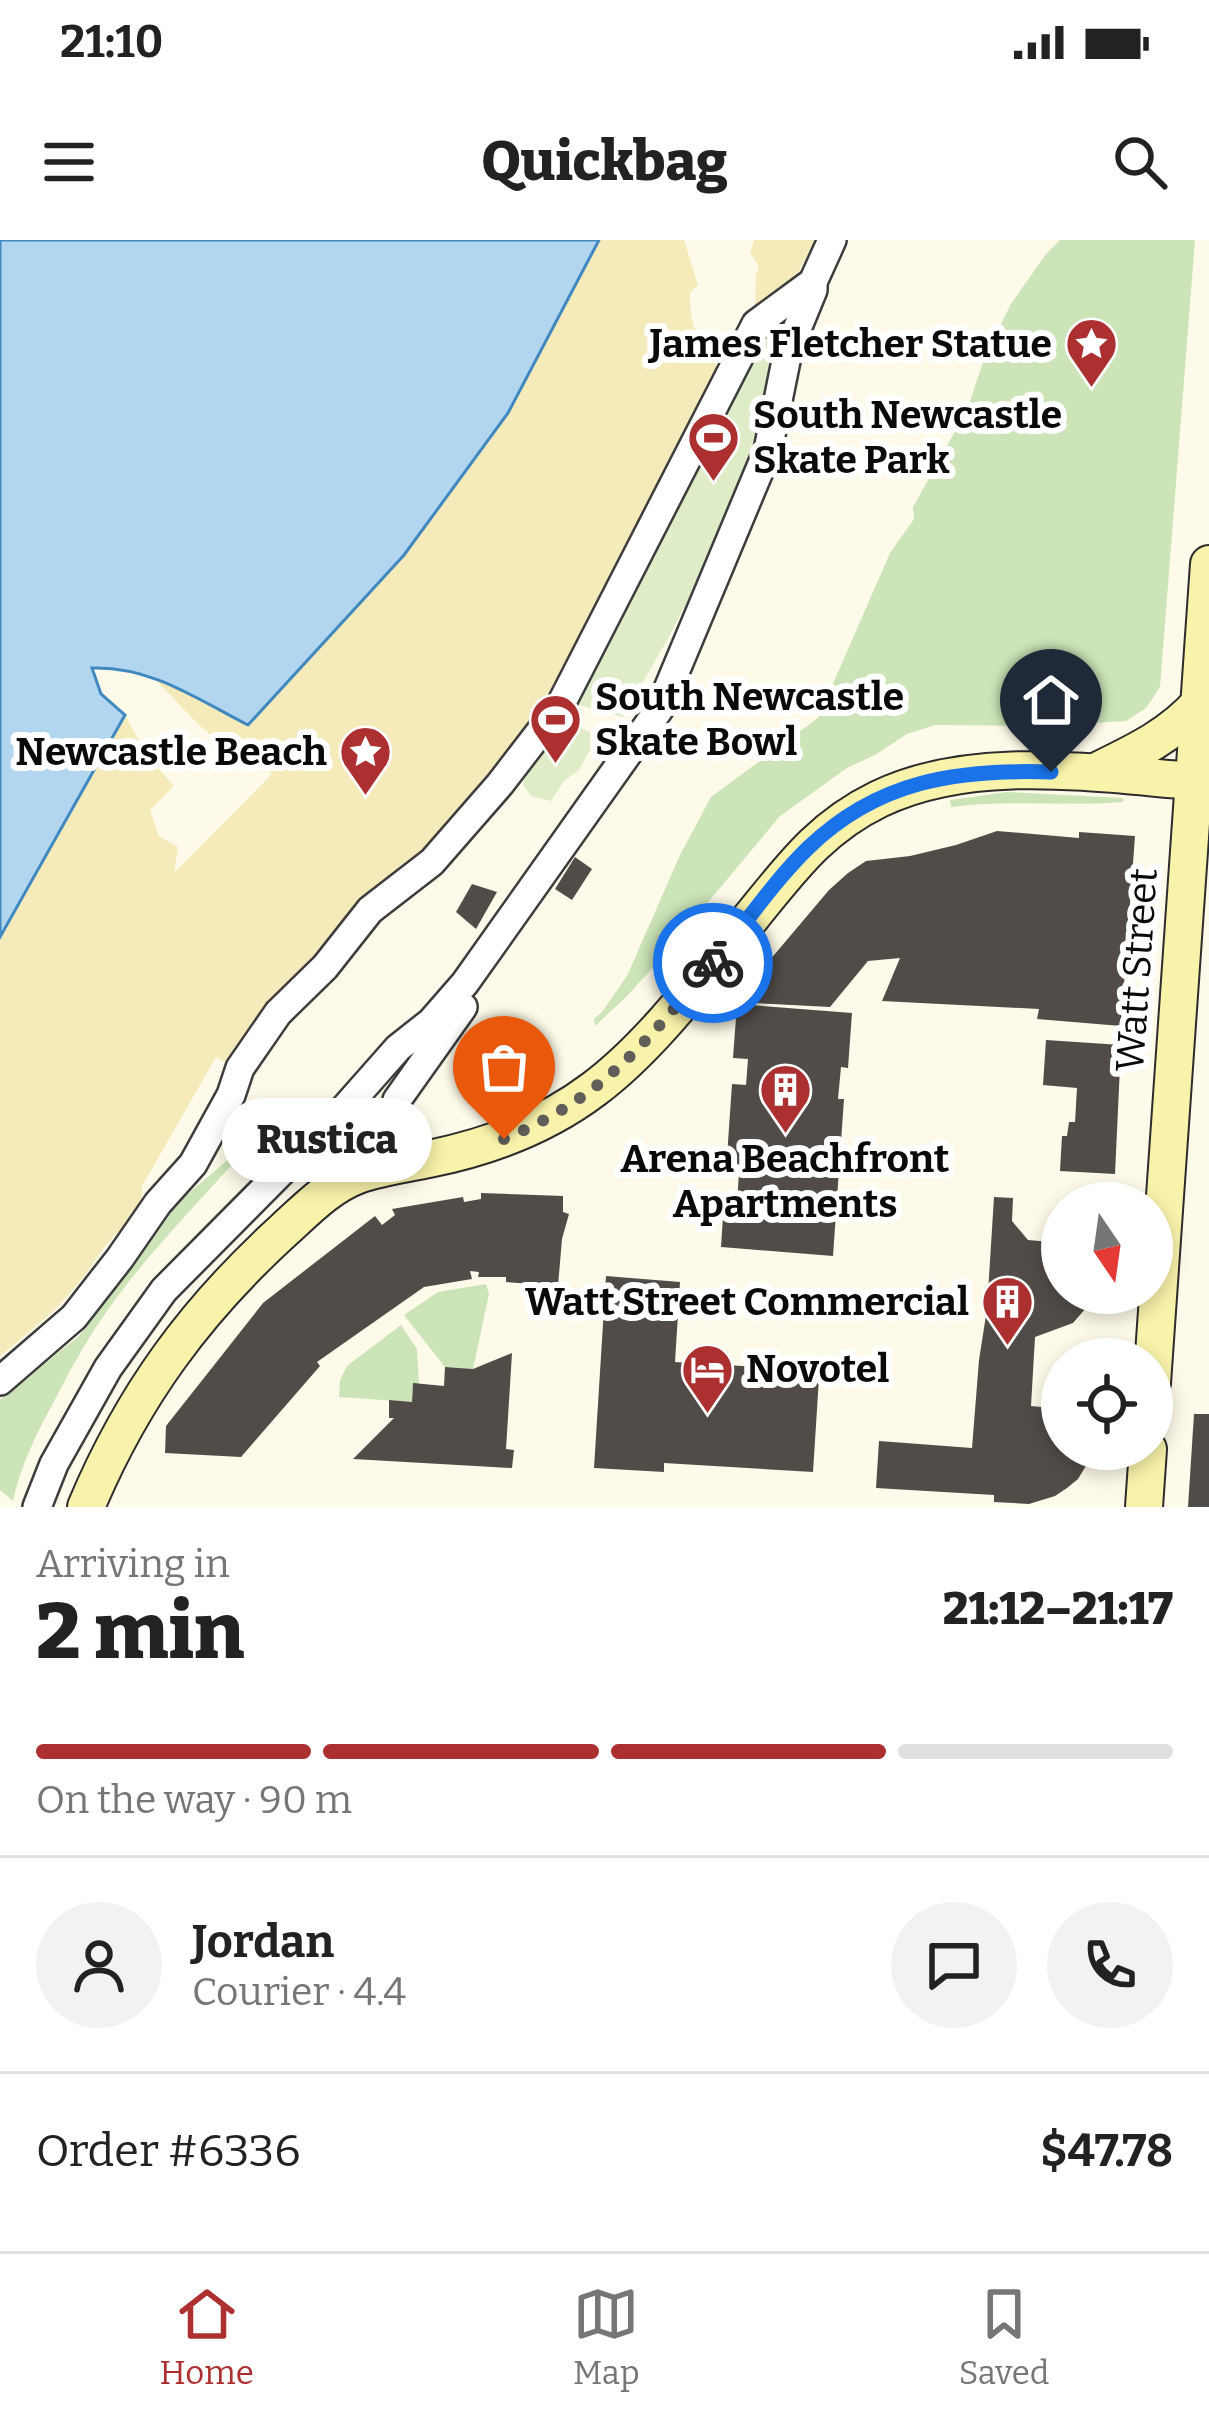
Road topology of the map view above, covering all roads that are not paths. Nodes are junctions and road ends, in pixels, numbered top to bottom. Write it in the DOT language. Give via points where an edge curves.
graph roads {
  1 [pos="832,240"];
  2 [pos="813,282"];
  3 [pos="1209,564"];
  4 [pos="1200,703"];
  5 [pos="1092,773"];
  6 [pos="1201,781"];
  7 [pos="512,940"];
  8 [pos="397,1164"];
  9 [pos="1156,1338"];
  10 [pos="0,1381"];
  11 [pos="1147,1470"];
  12 [pos="37,1507"];
  13 [pos="86,1507"];
  14 [pos="1144,1507"];
  1 -- 2 [label="street"];
  2 -- 10 [label="street" via="756,324 560,706 432,862 370,910 278,1013 240,1068 194,1164 74,1318"];
  2 -- 12 [label="street" via="788,351 768,450 660,708 465,983 164,1290 108,1368"];
  3 -- 4 [label="street, Watt Street"];
  4 -- 5 [label="street" via="1168,734"];
  4 -- 6 [label="street, Watt Street"];
  5 -- 6 [label="street"];
  5 -- 8 [label="street" via="943,777 852,814 808,848 640,1048 595,1089 504,1139"];
  6 -- 9 [label="street, Watt Street"];
  7 -- 8 [label="street" via="397,1100"];
  8 -- 13 [label="street" via="324,1193 199,1316 126,1425"];
  11 -- 14 [label="street"];
}
